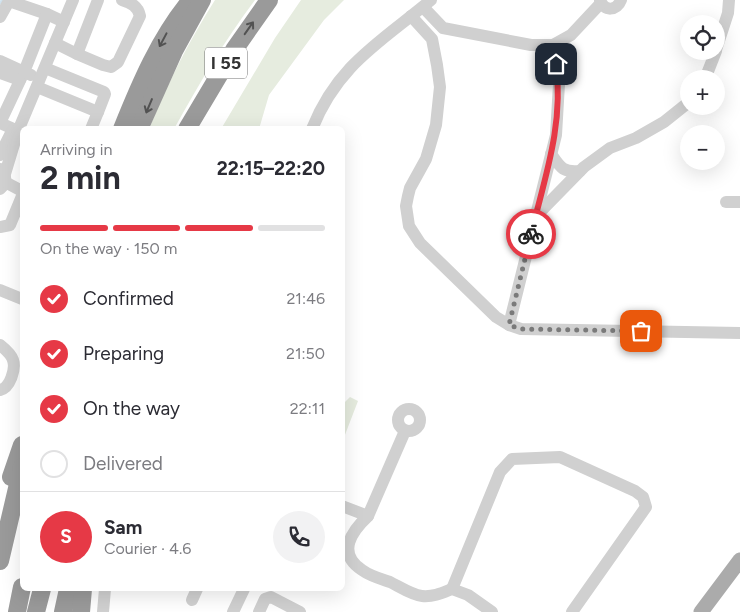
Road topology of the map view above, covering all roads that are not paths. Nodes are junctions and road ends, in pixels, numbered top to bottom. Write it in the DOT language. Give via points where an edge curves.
graph roads {
  1 [pos="73,0"];
  2 [pos="98,0"];
  3 [pos="122,0"];
  4 [pos="191,0"];
  5 [pos="202,0"];
  6 [pos="269,0"];
  7 [pos="622,0"];
  8 [pos="729,0"];
  9 [pos="601,1"];
  10 [pos="427,3"];
  11 [pos="47,14"];
  12 [pos="411,16"];
  13 [pos="0,17"];
  14 [pos="64,22"];
  15 [pos="725,22"];
  16 [pos="448,29"];
  17 [pos="55,43"];
  18 [pos="433,45"];
  19 [pos="554,45"];
  20 [pos="77,54"];
  21 [pos="0,61"];
  22 [pos="0,73"];
  23 [pos="22,76"];
  24 [pos="40,78"];
  25 [pos="680,109"];
  26 [pos="98,112"];
  27 [pos="20,126"];
  28 [pos="92,126"];
  29 [pos="123,126"];
  30 [pos="140,126"];
  31 [pos="189,126"];
  32 [pos="313,126"];
  33 [pos="19,129"];
  34 [pos="551,154"];
  35 [pos="0,155"];
  36 [pos="580,171"];
  37 [pos="3,179"];
  38 [pos="20,190"];
  39 [pos="20,200"];
  40 [pos="726,202"];
  41 [pos="740,202"];
  42 [pos="536,216"];
  43 [pos="5,226"];
  44 [pos="20,230"];
  45 [pos="0,290"];
  46 [pos="20,298"];
  47 [pos="509,325"];
  48 [pos="740,333"];
  49 [pos="0,345"];
  50 [pos="0,390"];
  51 [pos="405,431"];
  52 [pos="20,451"];
  53 [pos="20,476"];
  54 [pos="345,507"];
  55 [pos="0,510"];
  56 [pos="368,516"];
  57 [pos="0,561"];
  58 [pos="739,563"];
  59 [pos="452,588"];
  60 [pos="21,591"];
  61 [pos="41,591"];
  62 [pos="68,591"];
  63 [pos="83,591"];
  64 [pos="104,591"];
  65 [pos="243,591"];
  66 [pos="248,591"];
  67 [pos="265,599"];
  68 [pos="578,610"];
  69 [pos="17,612"];
  70 [pos="36,612"];
  71 [pos="63,612"];
  72 [pos="81,612"];
  73 [pos="103,612"];
  74 [pos="233,612"];
  75 [pos="259,612"];
  76 [pos="300,612"];
  77 [pos="492,612"];
  78 [pos="701,612"];
  1 -- 14 [label="street"];
  2 -- 20 [label="street"];
  3 -- 20 [label="street" via="134,5 140,16 118,62 111,67"];
  4 -- 29 [label="highway, one-way" via="173,23"];
  5 -- 30 [label="highway, I 55, one-way" via="174,51"];
  31 -- 6 [label="highway, I 55, one-way" via="234,50"];
  7 -- 9 [label="street" via="613,9 607,9"];
  8 -- 15 [label="street"];
  9 -- 19 [label="street" via="571,35"];
  10 -- 12 [label="street"];
  10 -- 16 [label="street" via="443,28"];
  11 -- 13 [label="street" via="9,2"];
  11 -- 14 [label="street"];
  11 -- 23 [label="street"];
  12 -- 18 [label="street" via="432,39"];
  12 -- 32 [label="street" via="346,71 330,91"];
  14 -- 17 [label="street"];
  16 -- 18 [label="street" via="436,36"];
  16 -- 19 [label="street" via="532,45"];
  17 -- 20 [label="street"];
  17 -- 24 [label="street"];
  18 -- 47 [label="street" via="440,87 436,125 426,159 410,188 406,206 409,226 420,243 496,317"];
  19 -- 34 [label="street" via="559,84 556,135"];
  21 -- 23 [label="street"];
  22 -- 23 [label="street"];
  23 -- 24 [label="street"];
  23 -- 33 [label="street" via="0,123"];
  24 -- 26 [label="street"];
  24 -- 26 [label="street" via="104,92"];
  24 -- 27 [label="street"];
  25 -- 36 [label="street" via="636,138 610,148"];
  26 -- 28 [label="street"];
  33 -- 35 [label="street"];
  33 -- 37 [label="street"];
  34 -- 36 [label="street" via="566,171"];
  34 -- 42 [label="street"];
  36 -- 42 [label="street"];
  37 -- 38 [label="street"];
  39 -- 43 [label="street"];
  40 -- 41 [label="street"];
  42 -- 47 [label="street"];
  43 -- 44 [label="street"];
  45 -- 46 [label="street"];
  47 -- 48 [label="street" via="521,329"];
  49 -- 50 [label="street" via="12,357 14,367 8,386"];
  51 -- 56 [label="street"];
  52 -- 55 [label="highway"];
  53 -- 57 [label="highway"];
  54 -- 56 [label="street"];
  56 -- 59 [label="street" via="350,536 348,551 361,570 420,596 434,596"];
  58 -- 78 [label="main road"];
  59 -- 68 [label="street" via="500,472 512,459 560,457 635,491 643,497 646,507"];
  59 -- 77 [label="street"];
  60 -- 69 [label="highway"];
  61 -- 70 [label="highway"];
  62 -- 71 [label="highway"];
  63 -- 72 [label="highway"];
  64 -- 73 [label="street"];
  65 -- 74 [label="street"];
  66 -- 67 [label="street"];
  67 -- 75 [label="street"];
  67 -- 76 [label="street" via="271,597"];
}
